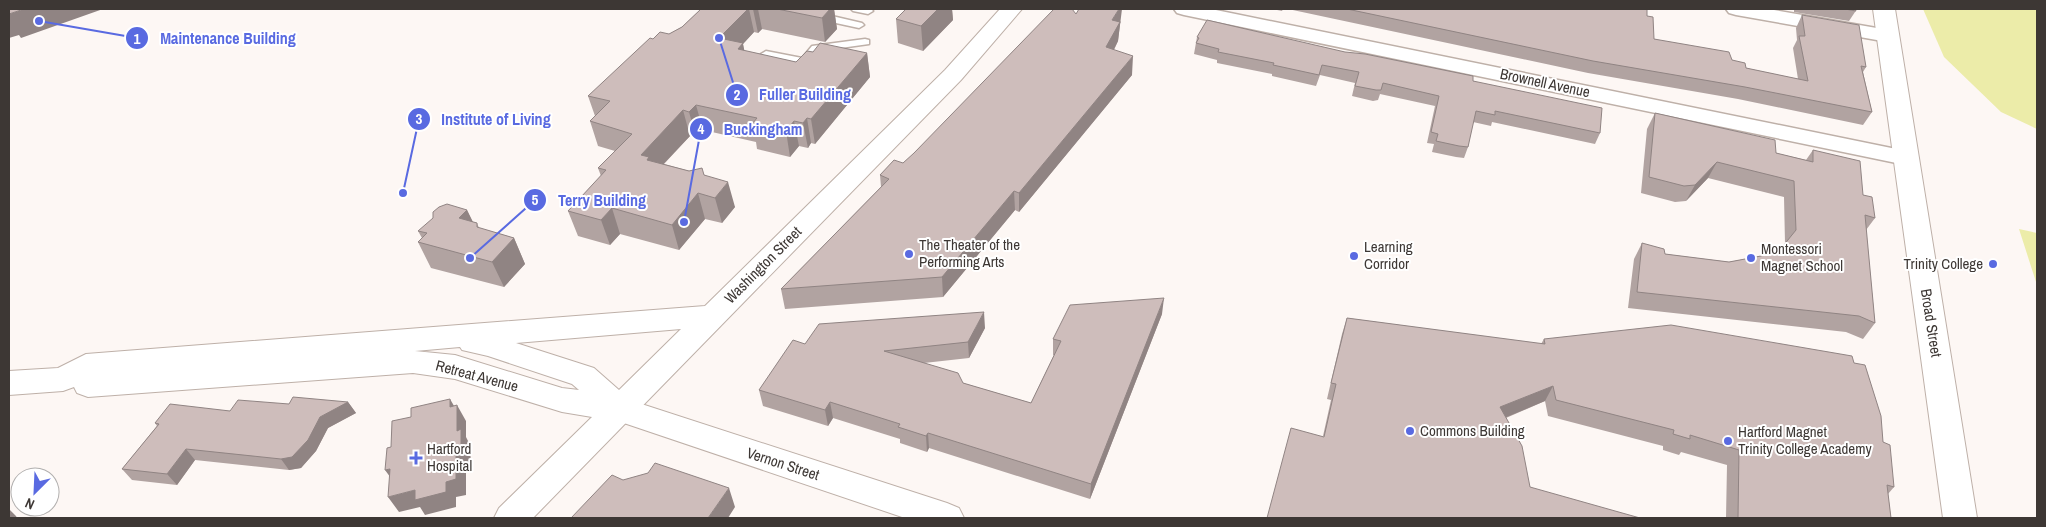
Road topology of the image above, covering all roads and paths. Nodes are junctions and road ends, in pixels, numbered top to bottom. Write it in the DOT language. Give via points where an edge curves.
graph roads {
  1 [pos="796,9"];
  2 [pos="856,9"];
  3 [pos="1011,9"];
  4 [pos="1736,9"];
  5 [pos="1884,9"];
  6 [pos="1193,10"];
  7 [pos="868,11"];
  8 [pos="859,25"];
  9 [pos="1888,36"];
  10 [pos="865,42"];
  11 [pos="766,54"];
  12 [pos="1906,158"];
  13 [pos="713,316"];
  14 [pos="425,339"];
  15 [pos="63,379"];
  16 [pos="9,383"];
  17 [pos="620,409"];
  18 [pos="511,518"];
  19 [pos="946,518"];
  20 [pos="1960,518"];
  1 -- 8 [label="lane"];
  2 -- 7 [label="lane"];
  3 -- 13 [label="main road, Washington Street" via="953,75"];
  4 -- 9 [label="street"];
  5 -- 9 [label="main road, Broad Street"];
  6 -- 12 [label="street, Brownell Avenue"];
  9 -- 12 [label="main road, Broad Street"];
  10 -- 11 [label="lane" via="816,48 804,62"];
  12 -- 20 [label="main road, Broad Street"];
  13 -- 14 [label="main road, Retreat Avenue"];
  13 -- 17 [label="main road, Washington Street"];
  14 -- 15 [label="main road, Retreat Avenue" via="86,366"];
  14 -- 17 [label="main road, Retreat Avenue" via="488,345 583,376"];
  15 -- 16 [label="main road, Retreat Avenue"];
  15 -- 17 [label="main road, Retreat Avenue" via="77,386 413,362 455,367 562,400"];
  17 -- 18 [label="main road, Washington Street"];
  17 -- 19 [label="main road, Vernon Street"];
}
